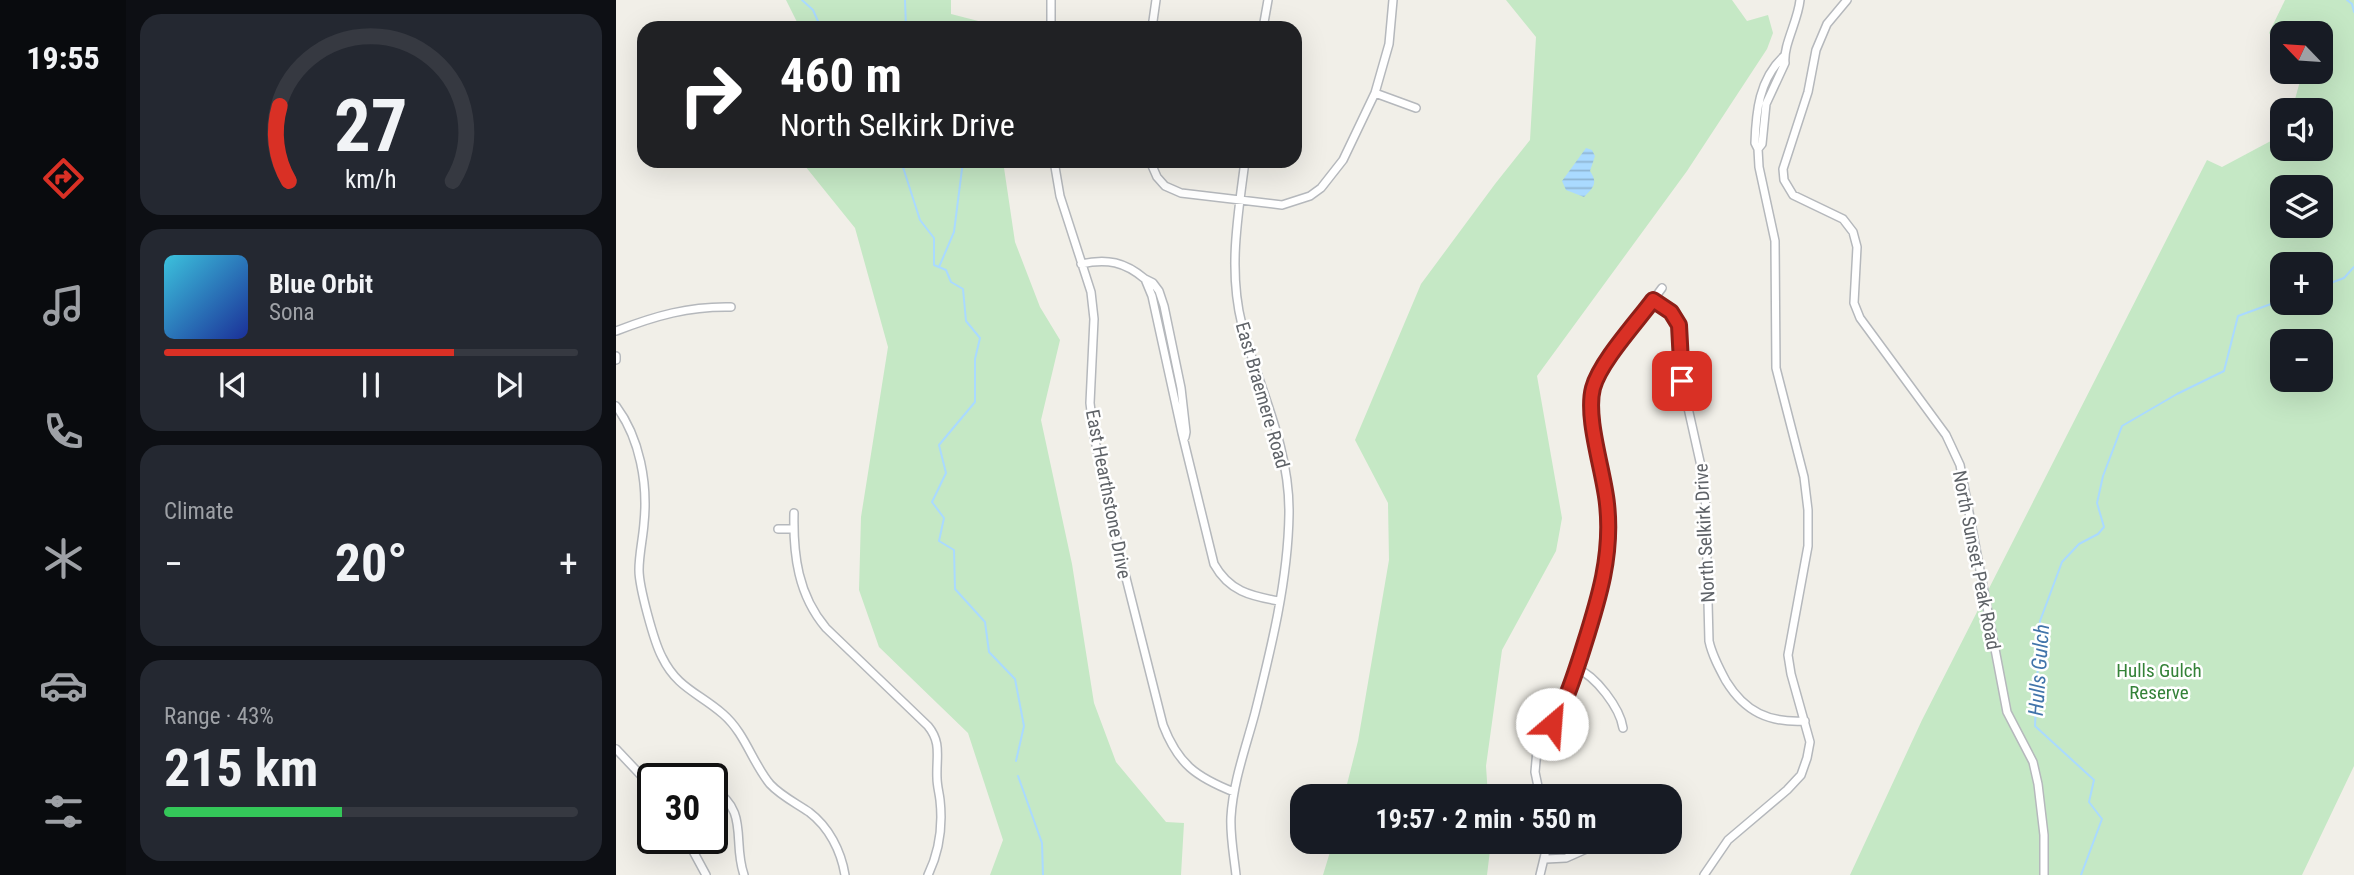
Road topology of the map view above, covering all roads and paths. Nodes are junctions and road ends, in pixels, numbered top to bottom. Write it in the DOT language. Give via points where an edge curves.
graph roads {
  1 [pos="1051,0"];
  2 [pos="1156,0"];
  3 [pos="1268,0"];
  4 [pos="1393,0"];
  5 [pos="1800,0"];
  6 [pos="1847,0"];
  7 [pos="1051,21"];
  8 [pos="1153,21"];
  9 [pos="1264,21"];
  10 [pos="1375,93"];
  11 [pos="1416,108"];
  12 [pos="1055,168"];
  13 [pos="1153,168"];
  14 [pos="1244,168"];
  15 [pos="1240,200"];
  16 [pos="1082,264"];
  17 [pos="1662,288"];
  18 [pos="1653,300"];
  19 [pos="731,307"];
  20 [pos="616,331"];
  21 [pos="616,406"];
  22 [pos="794,513"];
  23 [pos="778,529"];
  24 [pos="793,529"];
  25 [pos="1279,601"];
  26 [pos="1576,668"];
  27 [pos="1805,721"];
  28 [pos="1623,728"];
  29 [pos="616,749"];
  30 [pos="637,771"];
  31 [pos="1538,784"];
  32 [pos="1234,792"];
  33 [pos="728,801"];
  34 [pos="695,854"];
  35 [pos="1547,854"];
  36 [pos="1575,854"];
  37 [pos="1546,859"];
  38 [pos="706,875"];
  39 [pos="744,875"];
  40 [pos="845,875"];
  41 [pos="928,875"];
  42 [pos="1236,875"];
  43 [pos="1540,875"];
  44 [pos="1704,875"];
  45 [pos="2044,875"];
  1 -- 7 [label="street"];
  2 -- 8 [label="street"];
  3 -- 9 [label="street"];
  4 -- 10 [label="street" via="1389,44"];
  5 -- 27 [label="street" via="1784,56 1770,73 1758,101 1755,143 1775,241 1776,368 1808,510 1808,546 1788,655"];
  6 -- 45 [label="street, North Sunset Peak Road" via="1828,24 1816,50 1808,92 1785,158 1784,180 1793,195 1843,219 1853,232 1857,247 1854,303 1860,318 1945,435 1960,465 2007,712 2033,762 2038,784"];
  10 -- 11 [label="street"];
  10 -- 15 [label="street" via="1343,160 1321,188 1282,205"];
  12 -- 16 [label="street, East Hearthstone Drive"];
  13 -- 15 [label="street" via="1166,186 1181,193"];
  14 -- 15 [label="street, East Braemere Road"];
  15 -- 25 [label="street, East Braemere Road" via="1234,251 1237,300 1284,457 1288,489 1287,548"];
  16 -- 25 [label="street" via="1111,261 1125,265 1159,291 1214,564 1237,590"];
  16 -- 32 [label="street, East Hearthstone Drive" via="1094,319 1090,403 1094,436 1163,725 1171,746 1186,765"];
  17 -- 18 [label="street"];
  18 -- 26 [label="street" via="1593,387 1591,411 1607,502 1608,550 1602,589"];
  18 -- 27 [label="street, North Selkirk Drive" via="1671,312 1679,325 1682,381 1705,484 1713,657 1736,697 1749,709 1778,721"];
  19 -- 20 [label="street" via="674,311"];
  21 -- 40 [label="street" via="631,433 644,483 639,572 661,656 681,684 732,723 771,785 821,824 832,838"];
  22 -- 24 [label="street"];
  23 -- 24 [label="street"];
  24 -- 41 [label="street" via="800,582 816,615 933,732 939,751 942,831"];
  25 -- 32 [label="street, East Braemere Road"];
  26 -- 28 [label="street" via="1590,676 1619,710"];
  26 -- 31 [label="street" via="1560,712 1537,750"];
  27 -- 44 [label="street" via="1810,742 1801,775 1728,839"];
  29 -- 30 [label="street"];
  32 -- 42 [label="street, East Braemere Road" via="1231,838"];
  33 -- 39 [label="street" via="739,826"];
  34 -- 38 [label="street"];
  35 -- 37 [label="street"];
  36 -- 37 [label="street"];
  37 -- 43 [label="street"];
}
